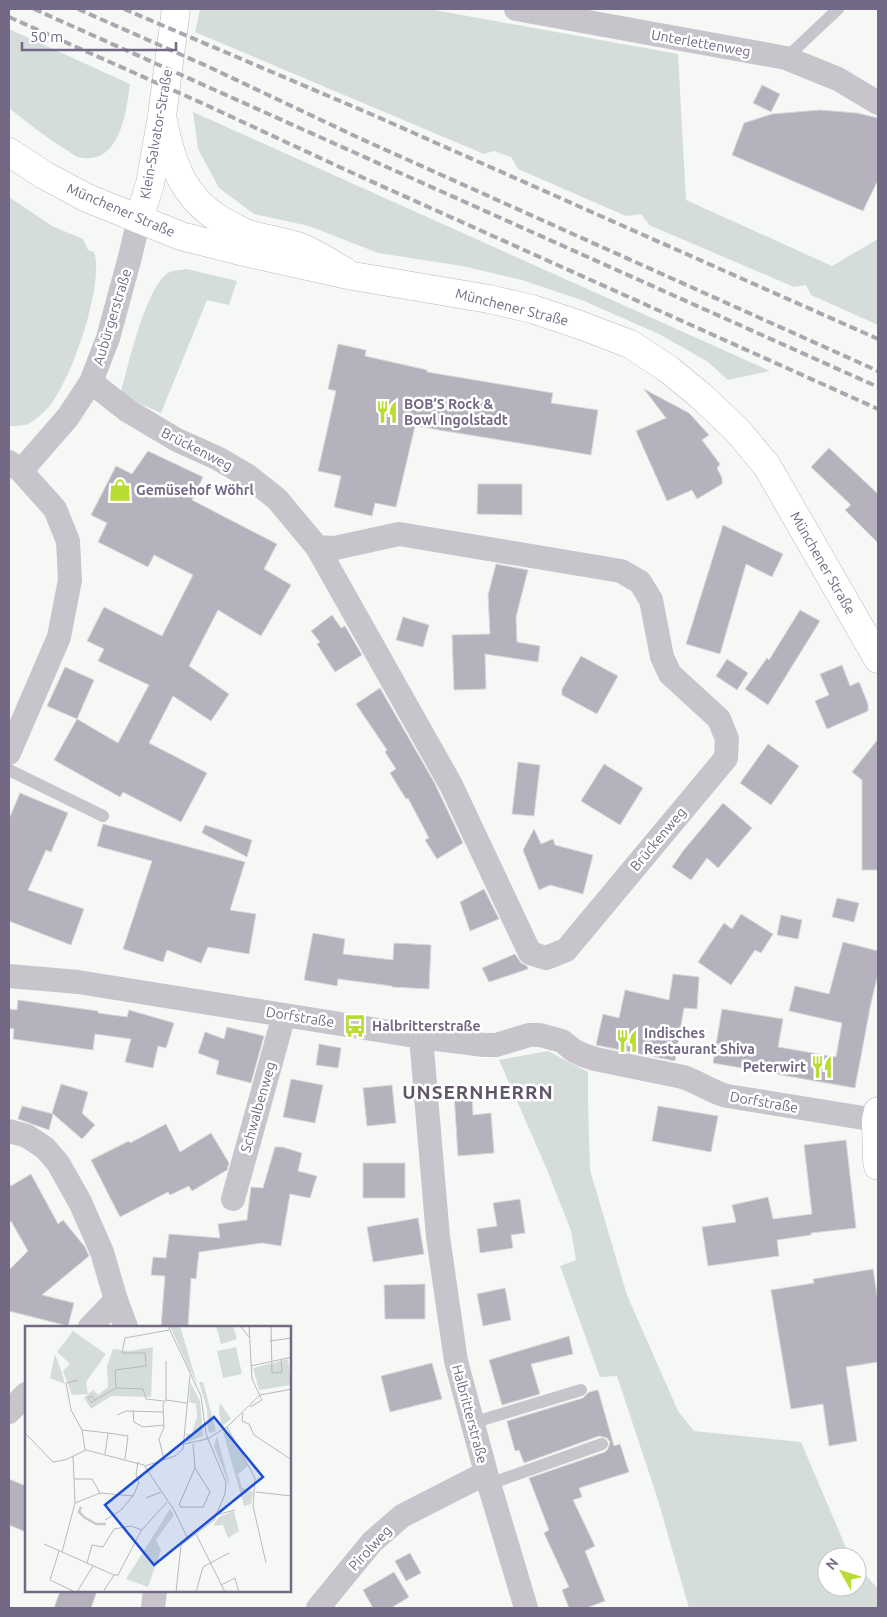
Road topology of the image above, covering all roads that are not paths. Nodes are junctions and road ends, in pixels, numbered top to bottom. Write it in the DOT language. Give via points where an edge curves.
graph roads {
  1 [pos="176,9"];
  2 [pos="516,9"];
  3 [pos="832,11"];
  4 [pos="786,58"];
  5 [pos="878,103"];
  6 [pos="162,116"];
  7 [pos="9,152"];
  8 [pos="139,220"];
  9 [pos="130,257"];
  10 [pos="353,276"];
  11 [pos="90,382"];
  12 [pos="15,467"];
  13 [pos="317,547"];
  14 [pos="878,659"];
  15 [pos="9,753"];
  16 [pos="9,770"];
  17 [pos="103,816"];
  18 [pos="9,976"];
  19 [pos="284,1015"];
  20 [pos="421,1036"];
  21 [pos="877,1115"];
  22 [pos="9,1131"];
  23 [pos="878,1166"];
  24 [pos="233,1199"];
  25 [pos="116,1300"];
  26 [pos="91,1326"];
  27 [pos="126,1326"];
  28 [pos="581,1390"];
  29 [pos="25,1395"];
  30 [pos="9,1412"];
  31 [pos="472,1423"];
  32 [pos="602,1444"];
  33 [pos="487,1478"];
  34 [pos="155,1592"];
  35 [pos="153,1608"];
  36 [pos="318,1608"];
  37 [pos="526,1608"];
  1 -- 6 [label="main road, Klein-Salvator-Straße"];
  2 -- 4 [label="street, Unterlettenweg"];
  3 -- 4 [label="lane"];
  4 -- 5 [label="street, Unterlettenweg" via="838,80"];
  6 -- 8 [label="main road, Klein-Salvator-Straße" via="150,184"];
  6 -- 10 [label="main road" via="177,170 205,211 246,233 302,248"];
  7 -- 8 [label="main road, Münchener Straße" via="87,198"];
  8 -- 9 [label="street, Klein-Salvator-Straße"];
  8 -- 10 [label="main road, Münchener Straße" via="190,238"];
  9 -- 11 [label="street, Aubürgerstraße" via="108,338"];
  10 -- 14 [label="main road, Münchener Straße" via="532,309 630,344 668,369 737,430 767,466"];
  11 -- 12 [label="street, Aubürgerstraße" via="68,417"];
  11 -- 13 [label="street, Brückenweg" via="128,411 248,476 277,499"];
  12 -- 15 [label="street, Aubürgerstraße" via="55,509 68,541 70,580 59,637"];
  13 -- 13 [label="street, Brückenweg" via="451,786 530,953 546,958 566,950 726,758 727,739 719,719 670,674 662,657 651,600 640,582 621,571 398,534 335,548"];
  16 -- 17 [label="lane"];
  18 -- 19 [label="street, Dorfstraße" via="78,982"];
  19 -- 20 [label="street, Dorfstraße"];
  19 -- 24 [label="street, Schwalbenweg"];
  20 -- 21 [label="street, Dorfstraße" via="496,1045 540,1035 562,1041 583,1055 683,1077 718,1094"];
  20 -- 31 [label="street, Halbritterstraße" via="438,1237 456,1361"];
  21 -- 23 [label="main road"];
  22 -- 25 [label="street" via="27,1136 46,1148 58,1163 102,1252"];
  25 -- 26 [label="street"];
  25 -- 27 [label="street"];
  28 -- 31 [label="lane"];
  29 -- 30 [label="street"];
  31 -- 33 [label="street, Halbritterstraße"];
  32 -- 33 [label="lane"];
  33 -- 36 [label="street, Pirolweg" via="402,1516 372,1542"];
  33 -- 37 [label="street, Halbritterstraße"];
  34 -- 35 [label="street"];
}
